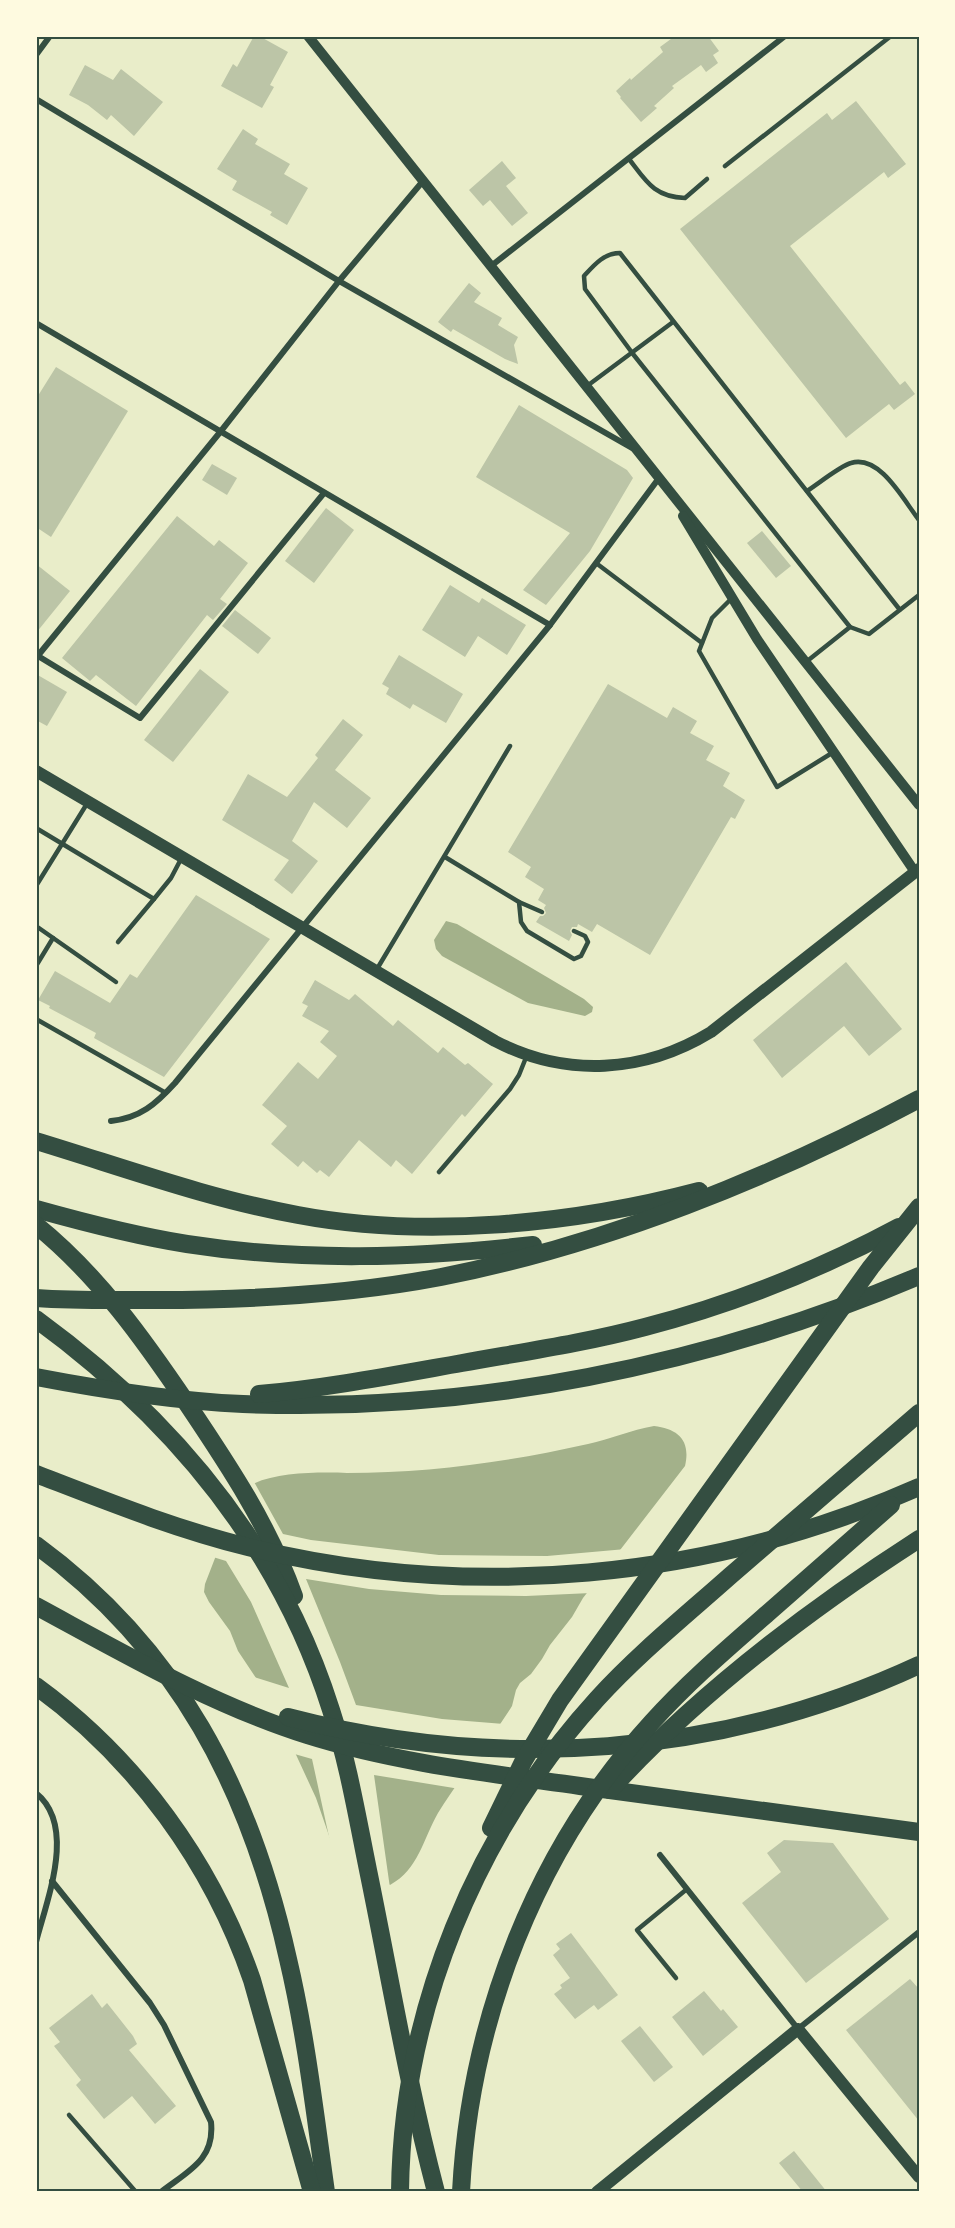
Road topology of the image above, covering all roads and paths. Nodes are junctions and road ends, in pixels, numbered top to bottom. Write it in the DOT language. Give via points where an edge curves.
graph roads {
  1 [pos="50,36"];
  2 [pos="308,36"];
  3 [pos="785,36"];
  4 [pos="891,36"];
  5 [pos="36,55"];
  6 [pos="36,99"];
  7 [pos="629,159"];
  8 [pos="725,166"];
  9 [pos="707,179"];
  10 [pos="423,181"];
  11 [pos="491,266"];
  12 [pos="339,281"];
  13 [pos="674,322"];
  14 [pos="36,323"];
  15 [pos="633,354"];
  16 [pos="587,386"];
  17 [pos="222,431"];
  18 [pos="640,453"];
  19 [pos="660,478"];
  20 [pos="807,491"];
  21 [pos="324,493"];
  22 [pos="919,520"];
  23 [pos="596,563"];
  24 [pos="919,595"];
  25 [pos="732,598"];
  26 [pos="900,610"];
  27 [pos="550,625"];
  28 [pos="850,627"];
  29 [pos="702,643"];
  30 [pos="37,657"];
  31 [pos="806,662"];
  32 [pos="510,746"];
  33 [pos="833,752"];
  34 [pos="36,771"];
  35 [pos="88,802"];
  36 [pos="919,805"];
  37 [pos="36,828"];
  38 [pos="62,844"];
  39 [pos="182,857"];
  40 [pos="445,857"];
  41 [pos="918,873"];
  42 [pos="36,886"];
  43 [pos="154,899"];
  44 [pos="519,902"];
  45 [pos="542,912"];
  46 [pos="36,926"];
  47 [pos="301,927"];
  48 [pos="574,931"];
  49 [pos="54,938"];
  50 [pos="118,942"];
  51 [pos="36,966"];
  52 [pos="376,971"];
  53 [pos="116,982"];
  54 [pos="36,1019"];
  55 [pos="527,1055"];
  56 [pos="166,1093"];
  57 [pos="919,1099"];
  58 [pos="111,1121"];
  59 [pos="36,1141"];
  60 [pos="780,1166"];
  61 [pos="439,1172"];
  62 [pos="919,1207"];
  63 [pos="36,1209"];
  64 [pos="919,1216"];
  65 [pos="36,1225"];
  66 [pos="597,1236"];
  67 [pos="919,1276"];
  68 [pos="36,1298"];
  69 [pos="36,1319"];
  70 [pos="36,1377"];
  71 [pos="154,1395"];
  72 [pos="919,1413"];
  73 [pos="36,1474"];
  74 [pos="919,1480"];
  75 [pos="919,1487"];
  76 [pos="919,1539"];
  77 [pos="36,1545"];
  78 [pos="36,1606"];
  79 [pos="127,1655"];
  80 [pos="919,1665"];
  81 [pos="320,1678"];
  82 [pos="36,1686"];
  83 [pos="38,1795"];
  84 [pos="919,1832"];
  85 [pos="559,1851"];
  86 [pos="660,1855"];
  87 [pos="52,1881"];
  88 [pos="687,1889"];
  89 [pos="457,1920"];
  90 [pos="38,1923"];
  91 [pos="919,1932"];
  92 [pos="36,1941"];
  93 [pos="676,1978"];
  94 [pos="798,2029"];
  95 [pos="69,2115"];
  96 [pos="919,2177"];
  97 [pos="136,2192"];
  98 [pos="161,2192"];
  99 [pos="312,2192"];
  100 [pos="326,2192"];
  101 [pos="400,2192"];
  102 [pos="436,2192"];
  103 [pos="461,2192"];
  104 [pos="597,2192"];
  1 -- 5 [label="street"];
  2 -- 10 [label="street"];
  3 -- 7 [label="street"];
  4 -- 8 [label="lane"];
  6 -- 12 [label="street"];
  7 -- 9 [label="lane" via="653,188 670,198 685,198"];
  7 -- 11 [label="street"];
  10 -- 11 [label="street"];
  10 -- 12 [label="street"];
  11 -- 16 [label="street"];
  12 -- 17 [label="street"];
  12 -- 18 [label="street"];
  13 -- 15 [label="lane"];
  13 -- 15 [label="lane" via="620,253 610,253 595,264 584,276 585,289"];
  13 -- 20 [label="lane"];
  14 -- 17 [label="street"];
  15 -- 16 [label="lane"];
  15 -- 28 [label="lane"];
  16 -- 18 [label="street"];
  17 -- 21 [label="street"];
  17 -- 30 [label="street"];
  18 -- 19 [label="street"];
  19 -- 23 [label="street"];
  19 -- 25 [label="street"];
  19 -- 31 [label="street"];
  20 -- 22 [label="lane" via="851,463 867,462 880,469"];
  20 -- 26 [label="lane"];
  21 -- 27 [label="street"];
  21 -- 30 [label="street" via="140,718"];
  23 -- 27 [label="street"];
  23 -- 29 [label="lane"];
  24 -- 26 [label="lane"];
  25 -- 29 [label="lane" via="712,618"];
  25 -- 33 [label="street"];
  26 -- 28 [label="lane" via="869,634"];
  27 -- 47 [label="street"];
  28 -- 31 [label="lane"];
  29 -- 33 [label="lane" via="699,651 777,787"];
  31 -- 36 [label="street"];
  32 -- 40 [label="lane"];
  33 -- 41 [label="street"];
  34 -- 35 [label="main road"];
  35 -- 38 [label="lane"];
  35 -- 39 [label="main road"];
  37 -- 38 [label="lane"];
  38 -- 42 [label="lane"];
  38 -- 43 [label="lane"];
  39 -- 43 [label="lane"];
  39 -- 47 [label="main road"];
  40 -- 44 [label="lane"];
  40 -- 52 [label="lane"];
  41 -- 55 [label="main road" via="692,1044 667,1055 624,1065 575,1065"];
  43 -- 50 [label="lane"];
  44 -- 45 [label="lane"];
  44 -- 48 [label="lane" via="527,931 574,959 588,942"];
  46 -- 49 [label="lane"];
  47 -- 52 [label="main road"];
  47 -- 56 [label="street"];
  49 -- 51 [label="lane"];
  49 -- 53 [label="lane"];
  52 -- 55 [label="main road" via="495,1041"];
  54 -- 56 [label="lane"];
  55 -- 61 [label="lane" via="510,1089"];
  56 -- 58 [label="street" via="144,1112"];
  57 -- 60 [label="highway"];
  59 -- 60 [label="highway" via="257,1207 403,1227 485,1225 614,1209 685,1195"];
  60 -- 66 [label="highway" via="686,1207"];
  62 -- 89 [label="highway" via="883,1251 547,1720 498,1813"];
  63 -- 66 [label="highway" via="187,1244 298,1256 419,1255"];
  64 -- 71 [label="highway" via="747,1295 644,1327 345,1383 231,1396"];
  65 -- 81 [label="highway" via="116,1305 226,1461 282,1565"];
  66 -- 68 [label="highway" via="470,1271 307,1295 207,1300"];
  67 -- 71 [label="highway" via="820,1315 740,1340 626,1369 537,1385 464,1395 348,1403 242,1404"];
  69 -- 81 [label="highway" via="139,1403 206,1477 263,1558"];
  70 -- 71 [label="highway"];
  72 -- 89 [label="highway" via="662,1636 598,1698 552,1752 517,1803"];
  73 -- 75 [label="highway" via="176,1526 248,1546 342,1565 444,1575 547,1575 649,1566 737,1549 814,1528"];
  74 -- 85 [label="highway" via="678,1694 624,1755"];
  76 -- 85 [label="highway" via="801,1621 703,1698 622,1777"];
  77 -- 100 [label="highway" via="98,1597 154,1657 192,1709 233,1789 261,1862 289,1959"];
  78 -- 79 [label="highway"];
  79 -- 80 [label="highway" via="248,1705 312,1724 410,1742 509,1749 642,1744 722,1731 834,1700"];
  79 -- 84 [label="highway" via="275,1724 397,1759"];
  81 -- 102 [label="highway" via="348,1773"];
  82 -- 99 [label="highway" via="90,1730 136,1778 177,1831 213,1888 252,1980"];
  83 -- 87 [label="street" via="51,1814 57,1834"];
  85 -- 103 [label="highway" via="520,1930 489,2019 472,2091"];
  86 -- 88 [label="street"];
  87 -- 90 [label="street"];
  87 -- 98 [label="street" via="150,2003 211,2122 210,2147 205,2156"];
  88 -- 93 [label="lane" via="637,1930"];
  88 -- 94 [label="street"];
  89 -- 101 [label="highway" via="426,2012 411,2076"];
  90 -- 92 [label="street"];
  91 -- 94 [label="street"];
  94 -- 96 [label="main road"];
  94 -- 104 [label="main road"];
  95 -- 97 [label="lane"];
}
